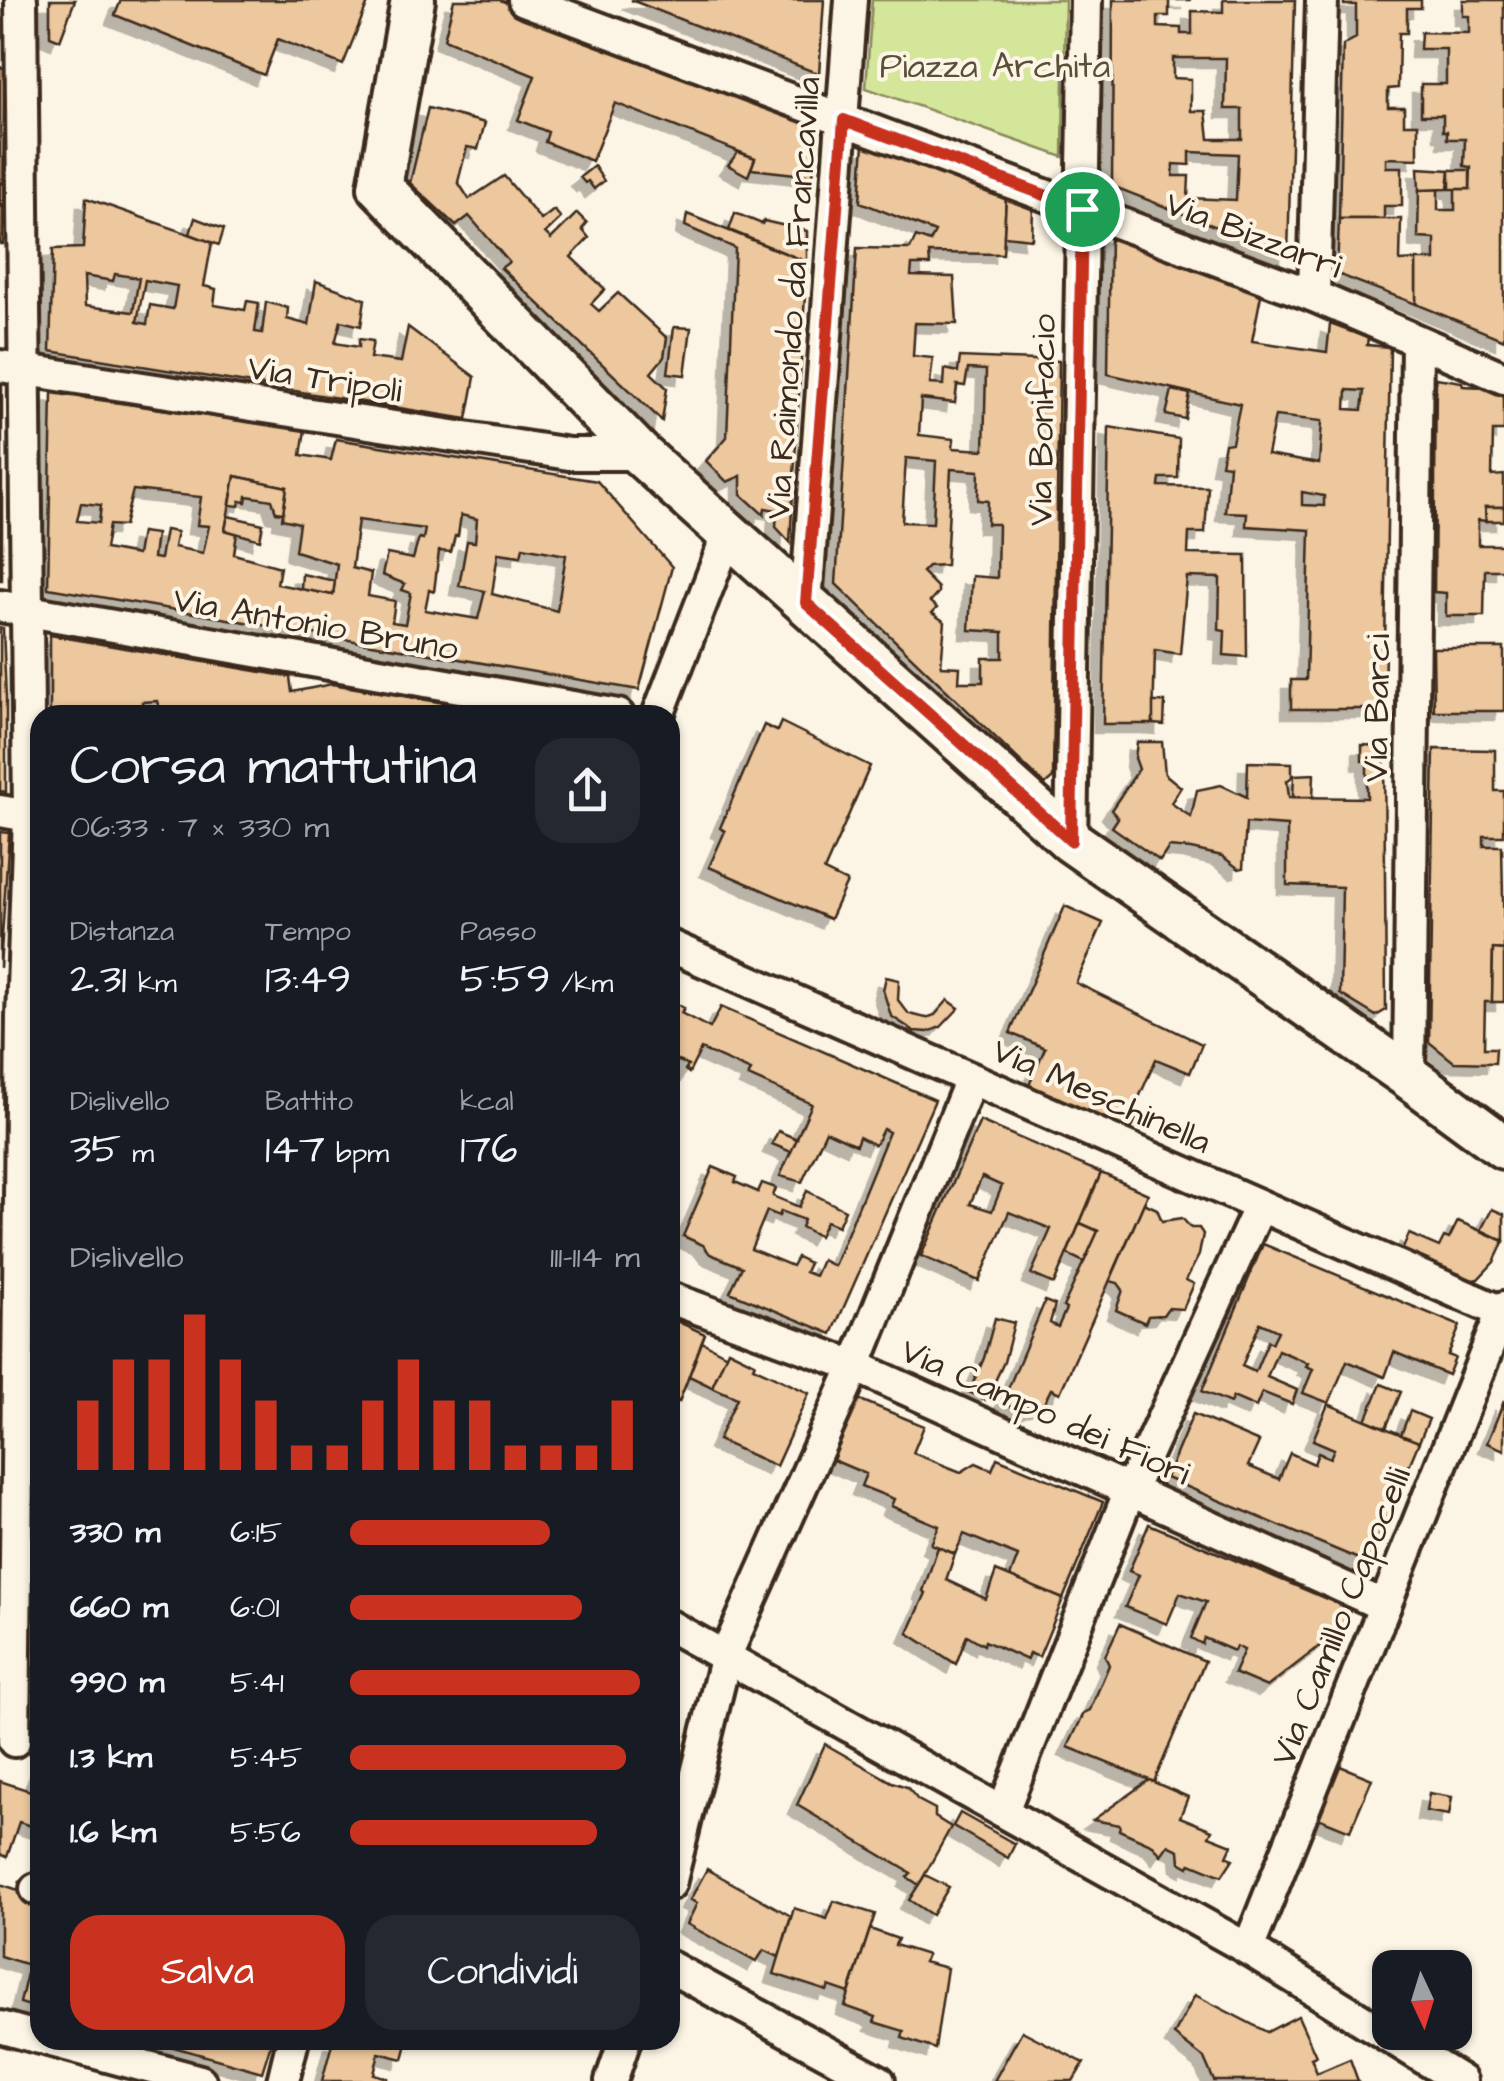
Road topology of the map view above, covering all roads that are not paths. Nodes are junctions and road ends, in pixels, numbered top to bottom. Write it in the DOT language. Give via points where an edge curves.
graph roads {
  1 [pos="21,0"];
  2 [pos="414,0"];
  3 [pos="524,0"];
  4 [pos="851,0"];
  5 [pos="1086,0"];
  6 [pos="1322,0"];
  7 [pos="10,52"];
  8 [pos="844,120"];
  9 [pos="1082,209"];
  10 [pos="1314,296"];
  11 [pos="1417,341"];
  12 [pos="13,368"];
  13 [pos="1504,378"];
  14 [pos="640,454"];
  15 [pos="728,532"];
  16 [pos="806,603"];
  17 [pos="14,608"];
  18 [pos="562,705"];
  19 [pos="662,705"];
  20 [pos="23,815"];
  21 [pos="1071,841"];
  22 [pos="680,950"];
  23 [pos="21,1017"];
  24 [pos="1410,1076"];
  25 [pos="972,1078"];
  26 [pos="1504,1147"];
  27 [pos="1260,1206"];
  28 [pos="20,1216"];
  29 [pos="680,1302"];
  30 [pos="1503,1311"];
  31 [pos="855,1366"];
  32 [pos="20,1467"];
  33 [pos="1130,1490"];
  34 [pos="1384,1606"];
  35 [pos="680,1631"];
  36 [pos="726,1655"];
  37 [pos="18,1741"];
  38 [pos="1003,1811"];
  39 [pos="680,1843"];
  40 [pos="1248,1948"];
  41 [pos="680,1972"];
  42 [pos="0,2027"];
  43 [pos="30,2035"];
  44 [pos="85,2050"];
  45 [pos="291,2050"];
  46 [pos="622,2050"];
  47 [pos="200,2081"];
  48 [pos="283,2081"];
  49 [pos="611,2081"];
  50 [pos="879,2081"];
  51 [pos="1461,2081"];
  1 -- 7 [label="street"];
  2 -- 14 [label="street" via="380,187"];
  3 -- 8 [label="street, Via Bizzarri"];
  4 -- 8 [label="street, Via Raimondo da Francavilla"];
  5 -- 9 [label="street, Via Bonifacio"];
  6 -- 10 [label="street"];
  7 -- 12 [label="street"];
  8 -- 9 [label="street, Via Bizzarri"];
  8 -- 16 [label="street, Via Raimondo da Francavilla"];
  9 -- 10 [label="street, Via Bizzarri"];
  9 -- 21 [label="street, Via Bonifacio"];
  10 -- 11 [label="street, Via Bizzarri"];
  11 -- 13 [label="street, Via Bizzarri"];
  11 -- 24 [label="street, Via Barci"];
  12 -- 14 [label="street, Via Tripoli" via="569,454"];
  12 -- 17 [label="street"];
  14 -- 15 [label="street"];
  15 -- 16 [label="street"];
  15 -- 19 [label="street"];
  16 -- 21 [label="street"];
  17 -- 18 [label="street, Via Antonio Bruno"];
  17 -- 20 [label="street"];
  20 -- 23 [label="street"];
  21 -- 24 [label="street"];
  22 -- 25 [label="street, Via Meschinella"];
  23 -- 28 [label="street"];
  24 -- 26 [label="street"];
  25 -- 27 [label="street, Via Meschinella"];
  25 -- 31 [label="street"];
  27 -- 30 [label="street, Via Meschinella"];
  27 -- 33 [label="street"];
  28 -- 32 [label="street"];
  29 -- 31 [label="street, Via Campo dei Fiori"];
  30 -- 34 [label="street, Via Camillo Capocelli"];
  31 -- 33 [label="street, Via Campo dei Fiori"];
  31 -- 36 [label="street"];
  32 -- 37 [label="street"];
  33 -- 34 [label="street, Via Campo dei Fiori"];
  33 -- 38 [label="street"];
  34 -- 40 [label="street, Via Camillo Capocelli"];
  35 -- 36 [label="street"];
  36 -- 38 [label="street"];
  36 -- 39 [label="street"];
  38 -- 40 [label="street"];
  40 -- 51 [label="street"];
  41 -- 50 [label="street"];
  42 -- 43 [label="street"];
  44 -- 47 [label="street"];
  45 -- 48 [label="street"];
  46 -- 49 [label="street"];
}
